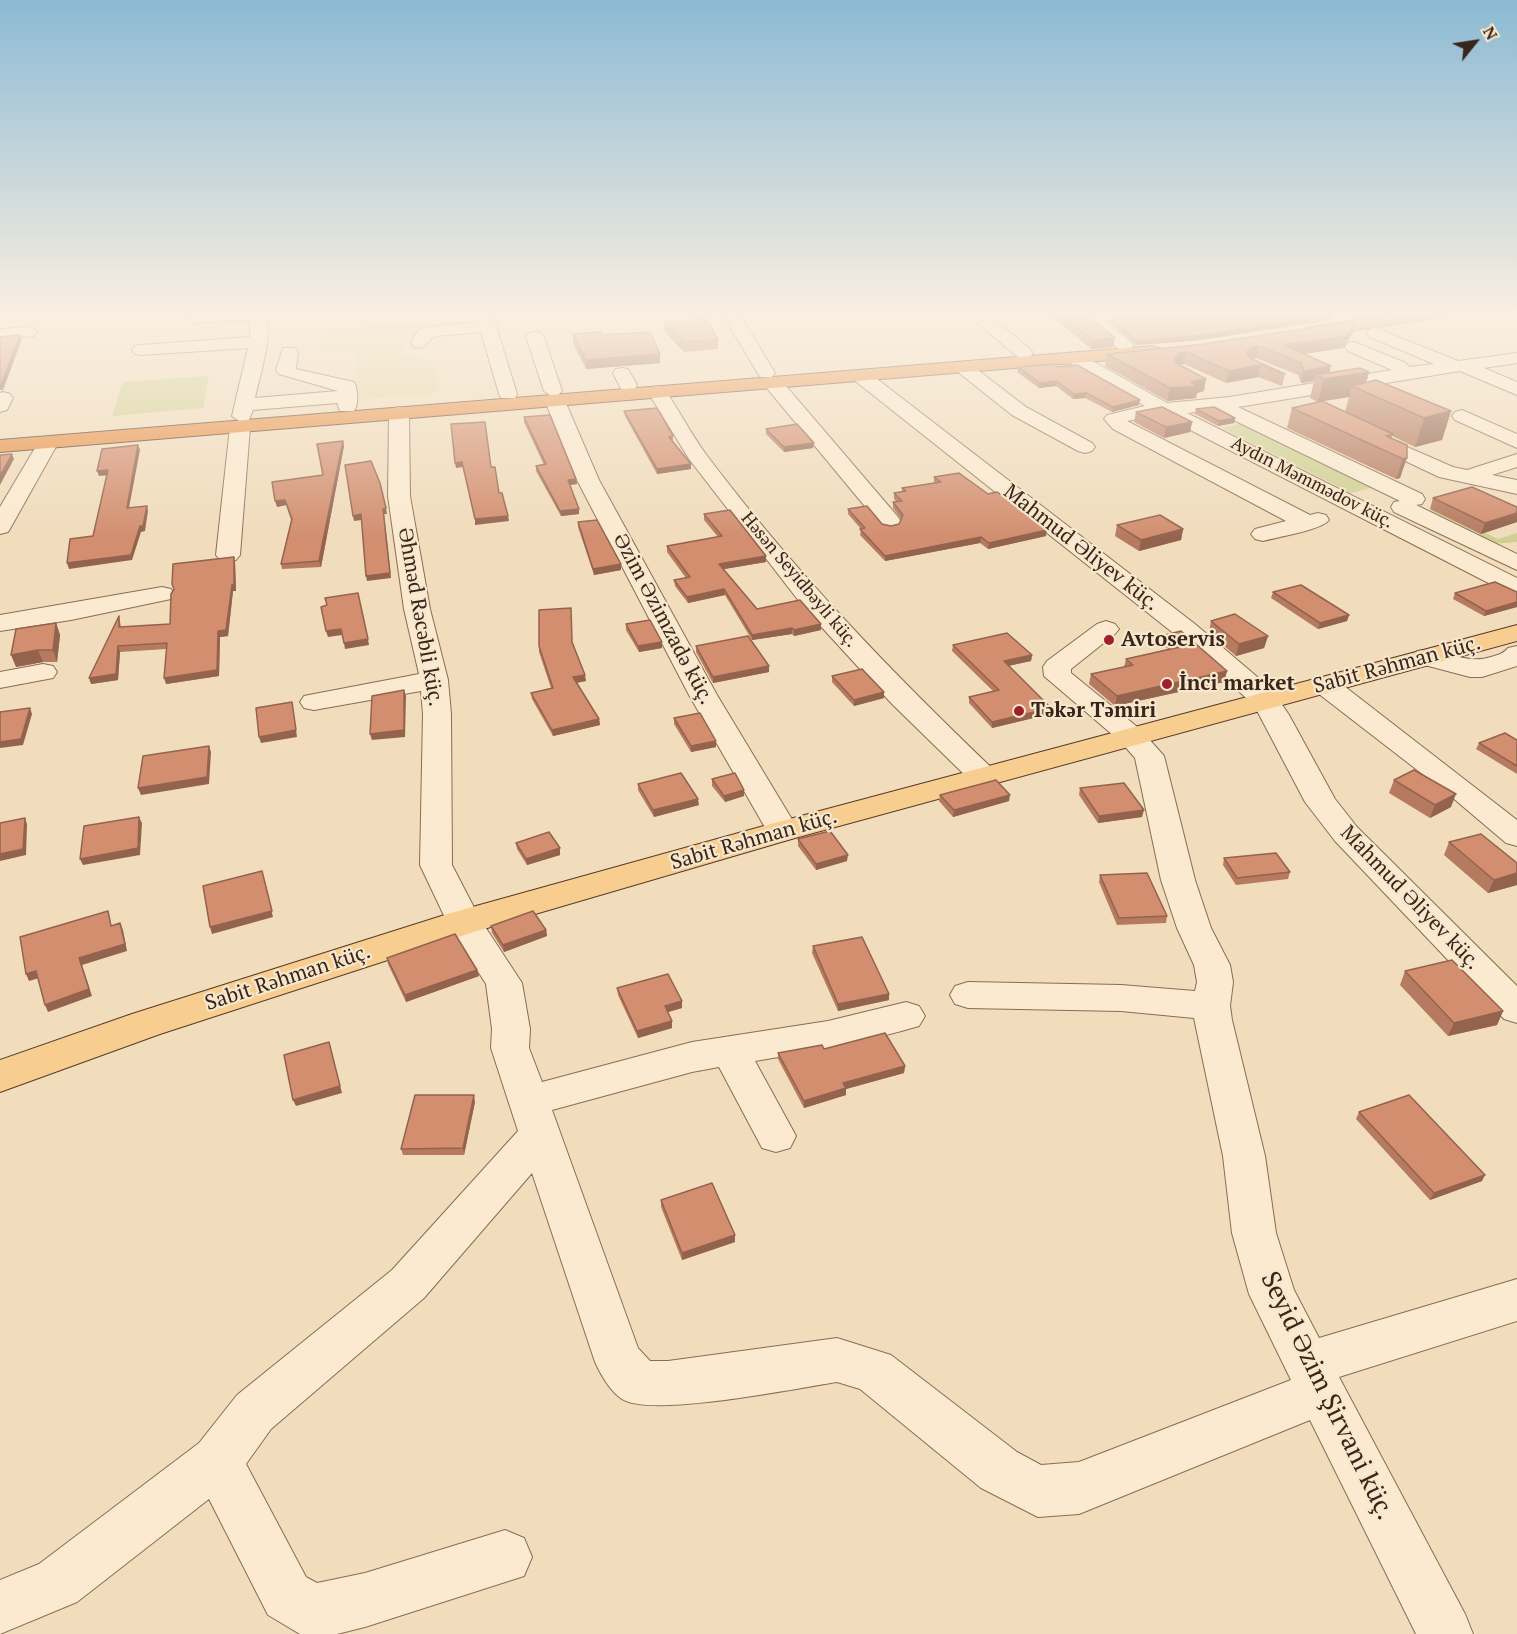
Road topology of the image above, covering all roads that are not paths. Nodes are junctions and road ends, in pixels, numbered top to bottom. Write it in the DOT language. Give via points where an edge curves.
graph roads {
  1 [pos="248,386"];
  2 [pos="347,386"];
  3 [pos="506,386"];
  4 [pos="551,386"];
  5 [pos="595,386"];
  6 [pos="703,386"];
  7 [pos="777,386"];
  8 [pos="874,386"];
  9 [pos="985,386"];
  10 [pos="1121,386"];
  11 [pos="1214,386"];
  12 [pos="1279,386"];
  13 [pos="1287,386"];
  14 [pos="657,392"];
  15 [pos="508,394"];
  16 [pos="554,396"];
  17 [pos="1254,399"];
  18 [pos="347,402"];
  19 [pos="1217,405"];
  20 [pos="1164,409"];
  21 [pos="1313,410"];
  22 [pos="399,413"];
  23 [pos="242,416"];
  24 [pos="1462,416"];
  25 [pos="1345,425"];
  26 [pos="0,435"];
  27 [pos="1223,439"];
  28 [pos="48,442"];
  29 [pos="1517,442"];
  30 [pos="0,446"];
  31 [pos="1085,447"];
  32 [pos="1170,450"];
  33 [pos="1517,460"];
  34 [pos="1465,477"];
  35 [pos="1517,487"];
  36 [pos="1408,503"];
  37 [pos="1368,512"];
  38 [pos="891,522"];
  39 [pos="1308,523"];
  40 [pos="0,527"];
  41 [pos="1263,534"];
  42 [pos="1517,547"];
  43 [pos="1491,550"];
  44 [pos="228,555"];
  45 [pos="1517,563"];
  46 [pos="127,575"];
  47 [pos="1517,588"];
  48 [pos="162,594"];
  49 [pos="98,607"];
  50 [pos="0,623"];
  51 [pos="1106,629"];
  52 [pos="1513,644"];
  53 [pos="43,672"];
  54 [pos="0,680"];
  55 [pos="434,680"];
  56 [pos="1325,685"];
  57 [pos="1265,700"];
  58 [pos="314,702"];
  59 [pos="1131,736"];
  60 [pos="985,778"];
  61 [pos="783,831"];
  62 [pos="1517,836"];
  63 [pos="465,922"];
  64 [pos="968,995"];
  65 [pos="1211,1006"];
  66 [pos="1517,1009"];
  67 [pos="906,1016"];
  68 [pos="730,1051"];
  69 [pos="0,1076"];
  70 [pos="535,1118"];
  71 [pos="776,1136"];
  72 [pos="1517,1300"];
  73 [pos="1314,1378"];
  74 [pos="217,1461"];
  75 [pos="505,1557"];
  76 [pos="0,1608"];
  77 [pos="1445,1634"];
  1 -- 23 [label="street"];
  2 -- 18 [label="street"];
  3 -- 15 [label="street"];
  4 -- 16 [label="street, Əzim Əzimzadə küç."];
  5 -- 16 [label="highway"];
  6 -- 14 [label="highway"];
  7 -- 38 [label="street"];
  8 -- 57 [label="street, Mahmud Əliyev küç." via="1186,630"];
  9 -- 31 [label="street" via="1019,411"];
  10 -- 20 [label="street, Aydın Məmmədov küç."];
  11 -- 17 [label="street"];
  12 -- 17 [label="street"];
  13 -- 21 [label="street"];
  14 -- 16 [label="highway"];
  14 -- 60 [label="street, Həsən Seyidbəyli küç." via="696,455 814,604 902,698"];
  15 -- 16 [label="highway"];
  15 -- 18 [label="highway"];
  16 -- 22 [label="highway"];
  16 -- 61 [label="street, Əzim Əzimzadə küç." via="594,490 703,695"];
  17 -- 19 [label="street"];
  18 -- 23 [label="highway"];
  19 -- 20 [label="street"];
  19 -- 36 [label="street"];
  20 -- 27 [label="street, Aydın Məmmədov küç."];
  20 -- 32 [label="street" via="1114,420"];
  22 -- 23 [label="highway"];
  22 -- 55 [label="street, Əhməd Rəcəbli küç." via="399,496 417,609"];
  23 -- 26 [label="highway"];
  23 -- 28 [label="highway"];
  23 -- 44 [label="street"];
  24 -- 29 [label="street"];
  25 -- 34 [label="street"];
  27 -- 32 [label="street"];
  27 -- 37 [label="street, Aydın Məmmədov küç."];
  28 -- 30 [label="highway"];
  28 -- 40 [label="street"];
  32 -- 39 [label="street"];
  33 -- 34 [label="street"];
  34 -- 35 [label="street"];
  34 -- 36 [label="street"];
  36 -- 37 [label="street"];
  36 -- 43 [label="street"];
  37 -- 39 [label="street"];
  37 -- 47 [label="street, Aydın Məmmədov küç."];
  39 -- 41 [label="street"];
  42 -- 43 [label="street"];
  43 -- 45 [label="street"];
  46 -- 49 [label="street"];
  48 -- 49 [label="street"];
  49 -- 50 [label="street"];
  51 -- 59 [label="street, Seyid Əzim Şirvani küç." via="1057,667 1058,676"];
  52 -- 56 [label="main road, Sabit Rəhman küç." via="1426,657"];
  53 -- 54 [label="street"];
  55 -- 58 [label="street"];
  55 -- 63 [label="street, Əhməd Rəcəbli küç." via="435,865"];
  56 -- 57 [label="main road, Sabit Rəhman küç."];
  56 -- 62 [label="street"];
  57 -- 59 [label="main road, Sabit Rəhman küç."];
  57 -- 66 [label="street, Mahmud Əliyev küç." via="1322,802 1346,834"];
  59 -- 60 [label="main road, Sabit Rəhman küç."];
  59 -- 65 [label="street, Seyid Əzim Şirvani küç." via="1149,756 1178,880 1212,965 1215,982"];
  60 -- 61 [label="main road, Sabit Rəhman küç."];
  61 -- 63 [label="main road, Sabit Rəhman küç."];
  63 -- 69 [label="main road, Sabit Rəhman küç." via="146,1024"];
  63 -- 70 [label="street, Əhməd Rəcəbli küç." via="504,983 510,1048"];
  64 -- 65 [label="street" via="1121,998"];
  65 -- 73 [label="street, Seyid Əzim Şirvani küç." via="1244,1156 1254,1233 1272,1294"];
  67 -- 68 [label="street" via="828,1035"];
  68 -- 70 [label="street" via="692,1057"];
  68 -- 71 [label="street"];
  70 -- 73 [label="street, Əhməd Rəcəbli küç." via="619,1362 639,1383 668,1384 837,1360 874,1371 999,1470 1038,1491 1079,1488"];
  70 -- 74 [label="street" via="408,1284 254,1412"];
  72 -- 73 [label="street" via="1389,1341"];
  73 -- 77 [label="street, Seyid Əzim Şirvani küç."];
  74 -- 75 [label="street" via="287,1596 313,1612"];
  74 -- 76 [label="street" via="58,1583"];
}
